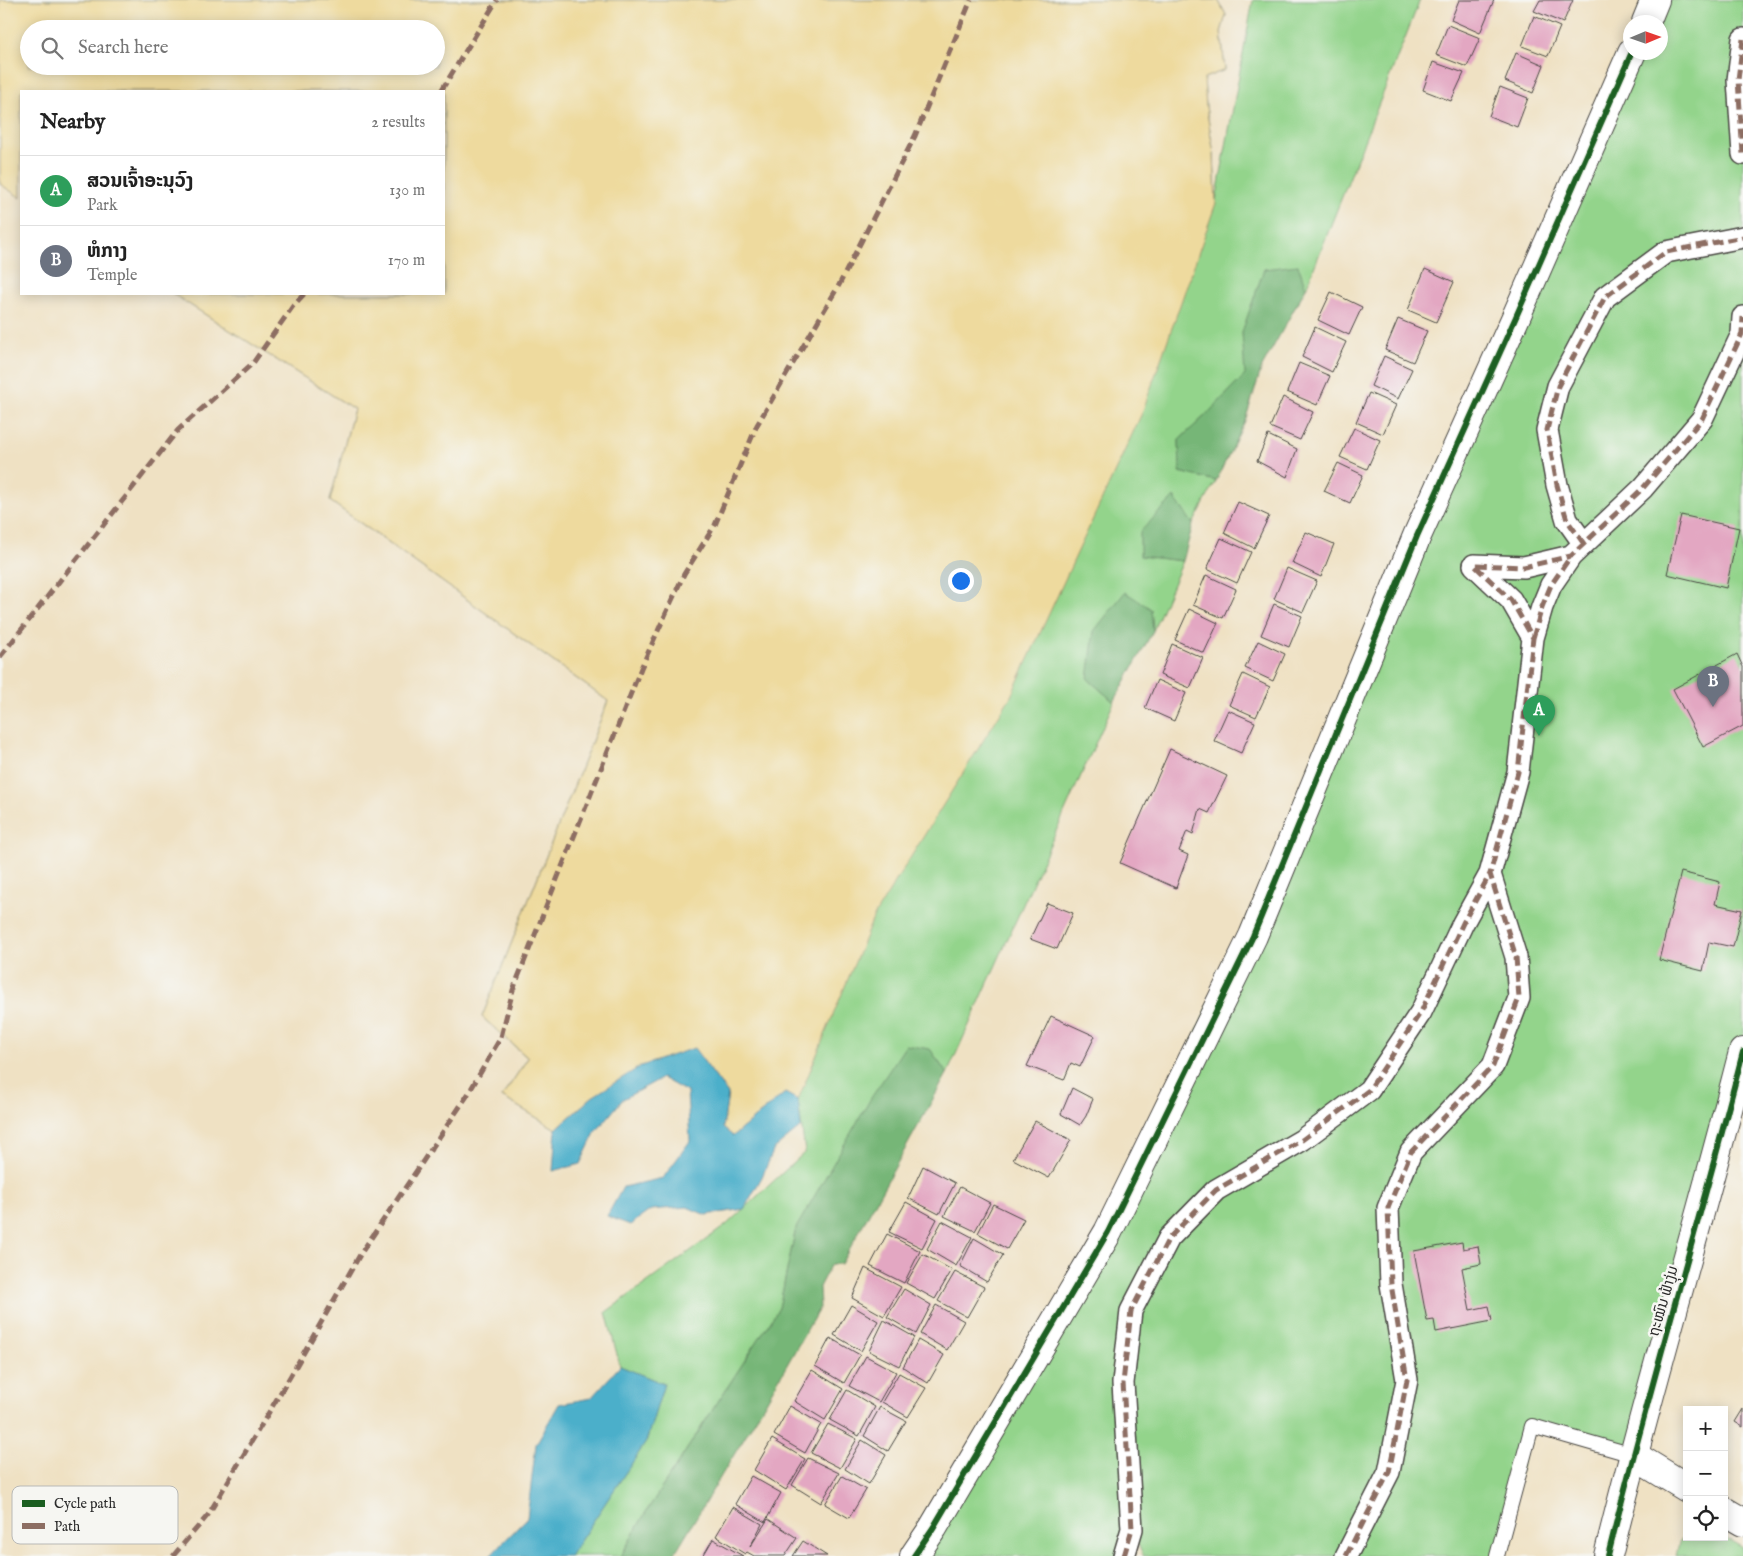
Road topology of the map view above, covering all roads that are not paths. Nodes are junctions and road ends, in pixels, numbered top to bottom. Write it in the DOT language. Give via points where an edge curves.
graph roads {
  1 [pos="1656,0"];
  2 [pos="1649,15"];
  3 [pos="1743,38"];
  4 [pos="1628,60"];
  5 [pos="1743,154"];
  6 [pos="1743,237"];
  7 [pos="1743,327"];
  8 [pos="1578,550"];
  9 [pos="1533,638"];
  10 [pos="1490,874"];
  11 [pos="1743,1052"];
  12 [pos="1633,1455"];
  13 [pos="1683,1486"];
  14 [pos="1728,1513"];
  15 [pos="1743,1522"];
  16 [pos="914,1556"];
  17 [pos="1124,1556"];
  18 [pos="1346,1556"];
  19 [pos="1497,1556"];
  20 [pos="1608,1556"];
  1 -- 2 [label="street"];
  3 -- 5 [label="street" via="1738,80"];
  4 -- 16 [label="street" via="1416,536 1253,936 1108,1232"];
  6 -- 8 [label="street" via="1666,252 1605,297 1558,386 1547,430 1557,484"];
  7 -- 8 [label="street" via="1702,419 1643,488"];
  8 -- 9 [label="street" via="1551,585"];
  8 -- 9 [label="street" via="1524,566 1474,565 1511,600"];
  9 -- 10 [label="street" via="1518,772"];
  10 -- 17 [label="street" via="1463,922 1422,1012 1369,1090 1302,1140 1216,1190 1169,1238 1131,1311 1123,1383 1132,1530"];
  10 -- 18 [label="street" via="1516,958 1519,998 1493,1066 1411,1152 1388,1208 1390,1284 1407,1380 1389,1472"];
  11 -- 12 [label="street, ຖະໝົນ ຟ້າງຸ່ມ"];
  12 -- 13 [label="street"];
  12 -- 19 [label="lane" via="1532,1426"];
  12 -- 20 [label="street, ຖະໝົນ ຟ້າງຸ່ມ"];
  14 -- 15 [label="street"];
}
